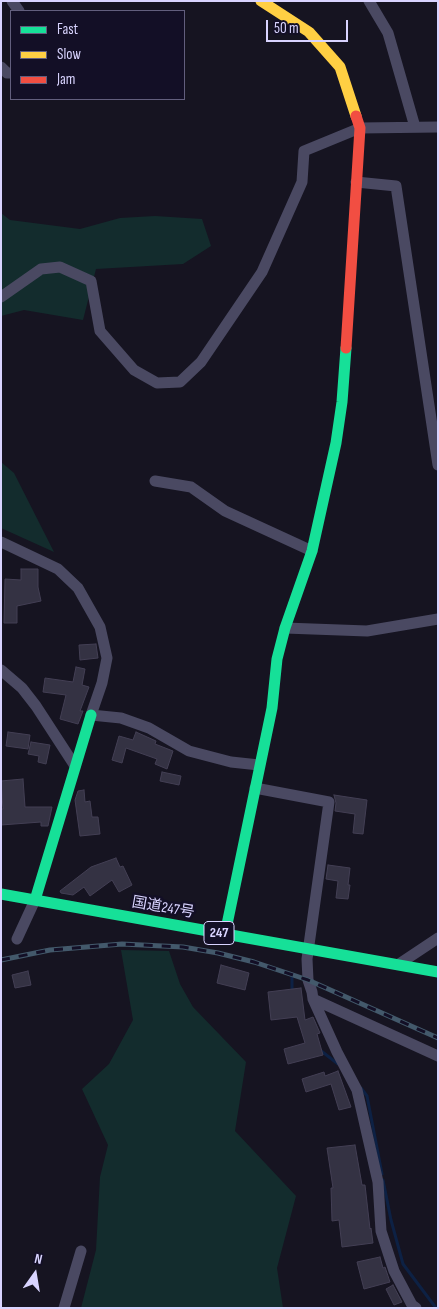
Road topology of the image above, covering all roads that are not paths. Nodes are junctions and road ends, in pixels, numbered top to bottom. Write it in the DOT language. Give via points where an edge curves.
graph roads {
  1 [pos="261,1"];
  2 [pos="369,1"];
  3 [pos="415,127"];
  4 [pos="360,128"];
  5 [pos="438,128"];
  6 [pos="356,182"];
  7 [pos="1,297"];
  8 [pos="438,465"];
  9 [pos="155,481"];
  10 [pos="1,542"];
  11 [pos="312,551"];
  12 [pos="438,619"];
  13 [pos="284,628"];
  14 [pos="1,670"];
  15 [pos="91,714"];
  16 [pos="259,764"];
  17 [pos="76,766"];
  18 [pos="255,788"];
  19 [pos="1,894"];
  20 [pos="35,900"];
  21 [pos="225,934"];
  22 [pos="438,938"];
  23 [pos="17,939"];
  24 [pos="309,949"];
  25 [pos="397,965"];
  26 [pos="438,972"];
  27 [pos="313,999"];
  28 [pos="438,1056"];
  29 [pos="81,1251"];
  30 [pos="64,1308"];
  31 [pos="416,1308"];
  1 -- 4 [label="main road" via="309,32 340,68"];
  2 -- 3 [label="street" via="388,33"];
  3 -- 4 [label="street"];
  3 -- 5 [label="street"];
  4 -- 6 [label="main road"];
  4 -- 7 [label="street" via="304,151 302,182 262,272 202,362 180,382 157,383 128,364 100,332 91,281 60,267 41,270"];
  6 -- 8 [label="street" via="396,186"];
  6 -- 11 [label="main road" via="342,402"];
  9 -- 11 [label="street" via="191,487 225,511"];
  10 -- 15 [label="street" via="58,569 78,588 100,627 107,658"];
  11 -- 13 [label="main road"];
  12 -- 13 [label="street" via="368,631"];
  13 -- 16 [label="main road" via="272,708"];
  14 -- 17 [label="street" via="27,694"];
  15 -- 16 [label="street" via="121,718 149,728 189,751 231,762"];
  15 -- 17 [label="main road"];
  16 -- 18 [label="main road"];
  17 -- 20 [label="main road"];
  18 -- 21 [label="main road"];
  18 -- 24 [label="street" via="329,802"];
  19 -- 20 [label="main road, 国道247号 / 247"];
  20 -- 21 [label="main road, 国道247号 / 247"];
  20 -- 23 [label="street"];
  21 -- 24 [label="main road, 国道247号 / 247"];
  22 -- 25 [label="street"];
  24 -- 25 [label="main road, 国道247号 / 247"];
  24 -- 27 [label="street" via="308,980"];
  25 -- 26 [label="main road, 国道247号 / 247"];
  27 -- 28 [label="street"];
  27 -- 31 [label="street" via="357,1090 378,1182 381,1231 394,1271"];
  29 -- 30 [label="street"];
}
